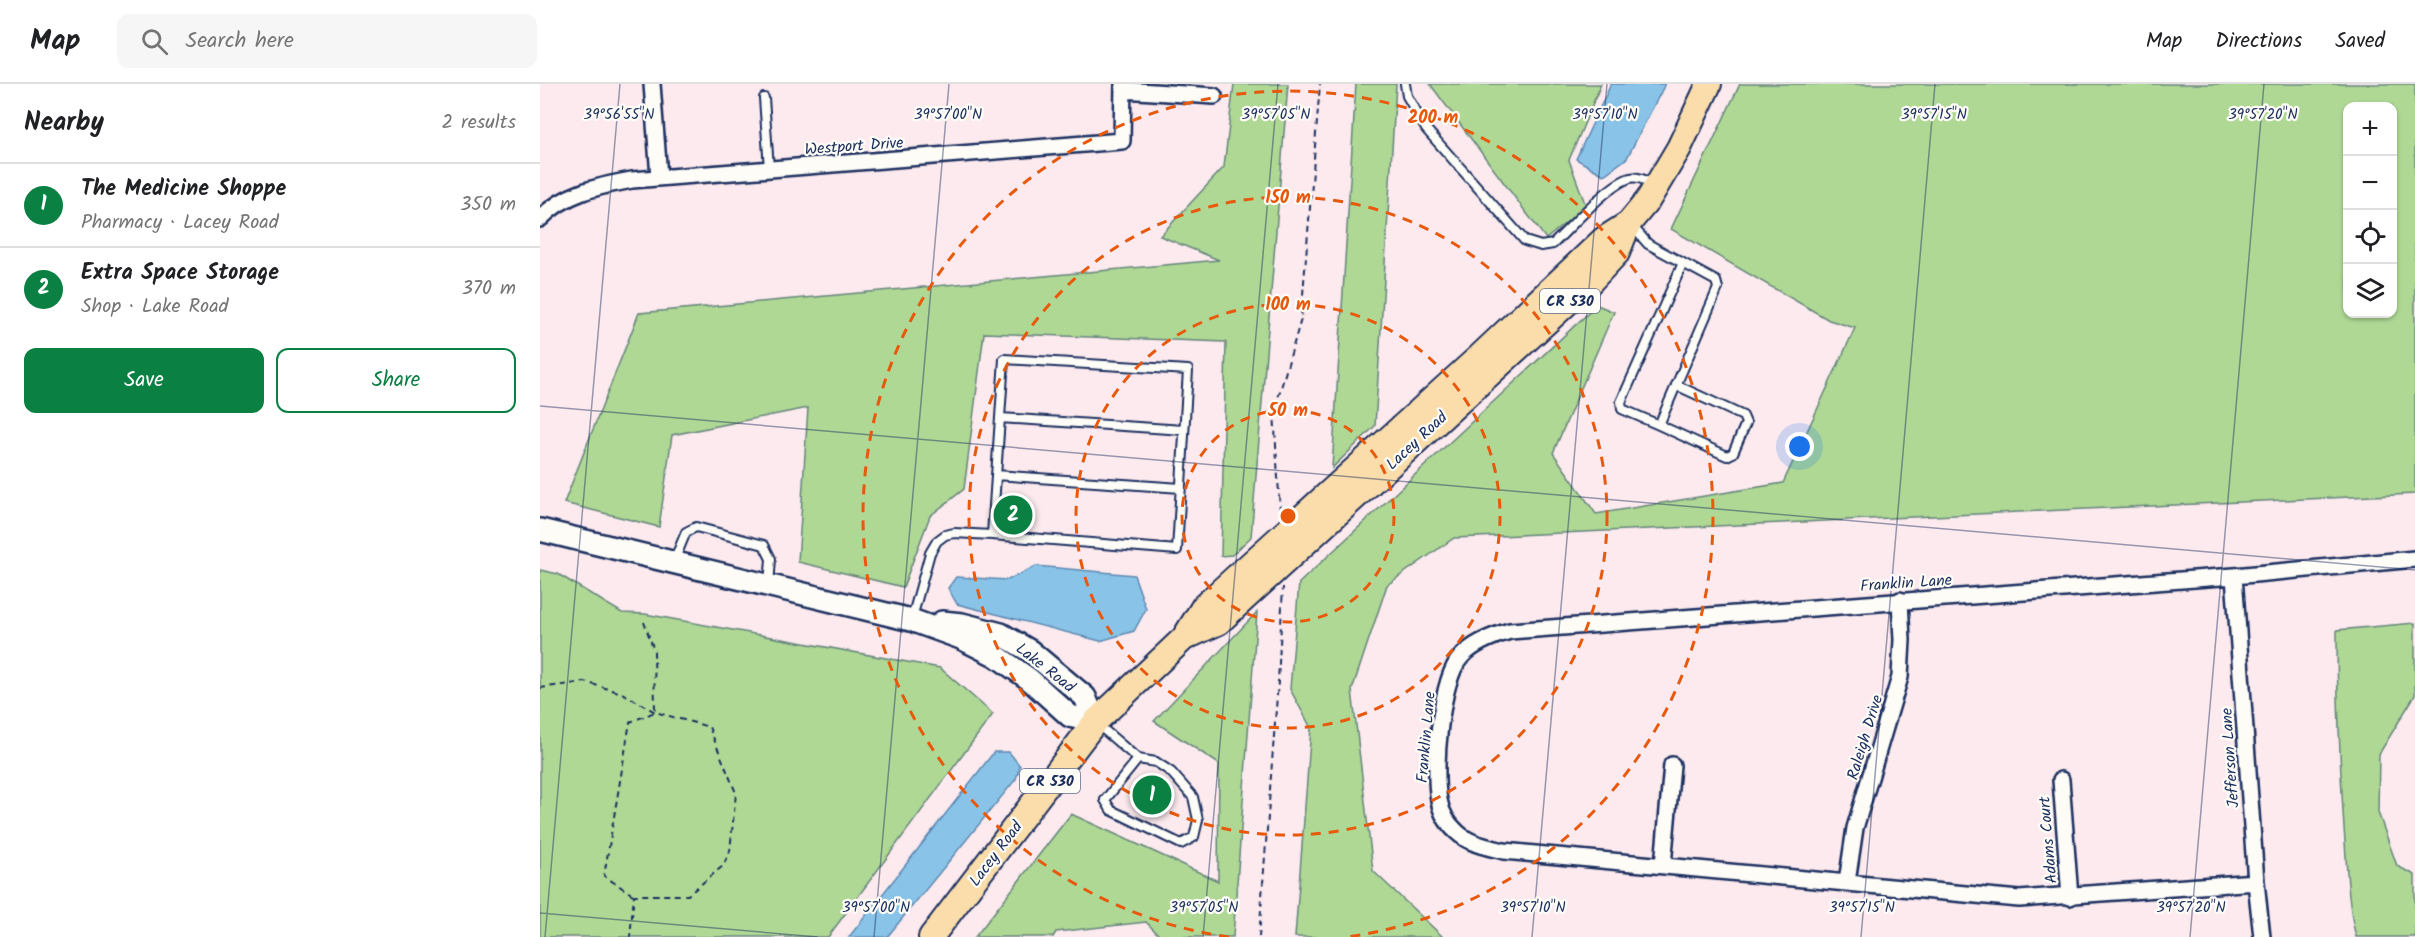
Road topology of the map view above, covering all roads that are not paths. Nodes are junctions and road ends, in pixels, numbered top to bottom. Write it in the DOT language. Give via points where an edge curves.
graph roads {
  1 [pos="652,84"];
  2 [pos="1405,84"];
  3 [pos="1709,84"];
  4 [pos="1123,87"];
  5 [pos="1215,96"];
  6 [pos="764,98"];
  7 [pos="769,169"];
  8 [pos="659,177"];
  9 [pos="1657,185"];
  10 [pos="541,215"];
  11 [pos="1629,223"];
  12 [pos="1683,263"];
  13 [pos="1676,385"];
  14 [pos="1428,416"];
  15 [pos="1000,418"];
  16 [pos="1659,425"];
  17 [pos="1184,430"];
  18 [pos="996,475"];
  19 [pos="1181,488"];
  20 [pos="540,530"];
  21 [pos="992,535"];
  22 [pos="2415,559"];
  23 [pos="673,563"];
  24 [pos="2234,576"];
  25 [pos="768,586"];
  26 [pos="1900,600"];
  27 [pos="911,620"];
  28 [pos="1184,638"];
  29 [pos="1095,722"];
  30 [pos="1138,759"];
  31 [pos="1672,765"];
  32 [pos="2061,780"];
  33 [pos="1663,865"];
  34 [pos="1847,882"];
  35 [pos="2256,882"];
  36 [pos="2070,897"];
  37 [pos="931,937"];
  38 [pos="2262,937"];
  1 -- 8 [label="street"];
  2 -- 9 [label="lane" via="1407,96 1426,129 1525,241 1541,246 1553,244 1627,179 1638,177"];
  3 -- 9 [label="main road, Lacey Road / CR 530"];
  4 -- 5 [label="street"];
  4 -- 7 [label="street, Westport Drive" via="1122,141"];
  6 -- 7 [label="lane"];
  7 -- 8 [label="street, Westport Drive"];
  8 -- 10 [label="street, Westport Drive" via="590,189"];
  9 -- 11 [label="main road, Lacey Road / CR 530"];
  11 -- 12 [label="lane" via="1648,244"];
  11 -- 14 [label="main road, Lacey Road / CR 530" via="1617,253 1589,283 1488,361"];
  12 -- 13 [label="lane" via="1716,281 1718,288"];
  12 -- 16 [label="lane" via="1621,402 1622,409"];
  13 -- 16 [label="lane"];
  13 -- 16 [label="lane" via="1743,416 1746,423 1733,453 1727,456"];
  14 -- 28 [label="main road, Lacey Road / CR 530" via="1288,529 1204,606"];
  14 -- 28 [label="main road, Lacey Road / CR 530" via="1219,622"];
  15 -- 17 [label="lane"];
  15 -- 17 [label="lane" via="1004,358 1188,370"];
  15 -- 18 [label="lane"];
  17 -- 19 [label="lane"];
  18 -- 19 [label="lane"];
  18 -- 21 [label="lane"];
  19 -- 21 [label="lane" via="1177,550"];
  20 -- 23 [label="street, Lake Road"];
  21 -- 27 [label="lane" via="954,533 937,541"];
  22 -- 24 [label="street, Franklin Lane"];
  23 -- 25 [label="street, Lake Road"];
  23 -- 25 [label="lane" via="686,532 696,528 764,545 771,559"];
  24 -- 26 [label="street, Franklin Lane"];
  24 -- 35 [label="street, Jefferson Lane"];
  25 -- 27 [label="street, Lake Road"];
  26 -- 33 [label="street, Franklin Lane" via="1510,631 1488,638 1461,657 1443,699 1438,772 1444,817 1458,833 1476,844 1504,851"];
  26 -- 34 [label="street, Raleigh Drive" via="1900,677 1855,828"];
  27 -- 29 [label="street, Lake Road" via="962,624 1001,634 1030,651 1085,697"];
  28 -- 29 [label="main road, Lacey Road / CR 530"];
  29 -- 30 [label="lane"];
  29 -- 37 [label="main road, Lacey Road / CR 530"];
  30 -- 30 [label="lane" via="1104,800 1111,810 1181,844 1194,837 1198,820 1193,797 1171,772 1156,762"];
  31 -- 33 [label="street"];
  32 -- 36 [label="street, Adams Court"];
  33 -- 34 [label="street, Franklin Lane"];
  34 -- 36 [label="street, Franklin Lane" via="2019,899"];
  35 -- 36 [label="street, Franklin Lane"];
  35 -- 38 [label="street, Jefferson Lane"];
}
